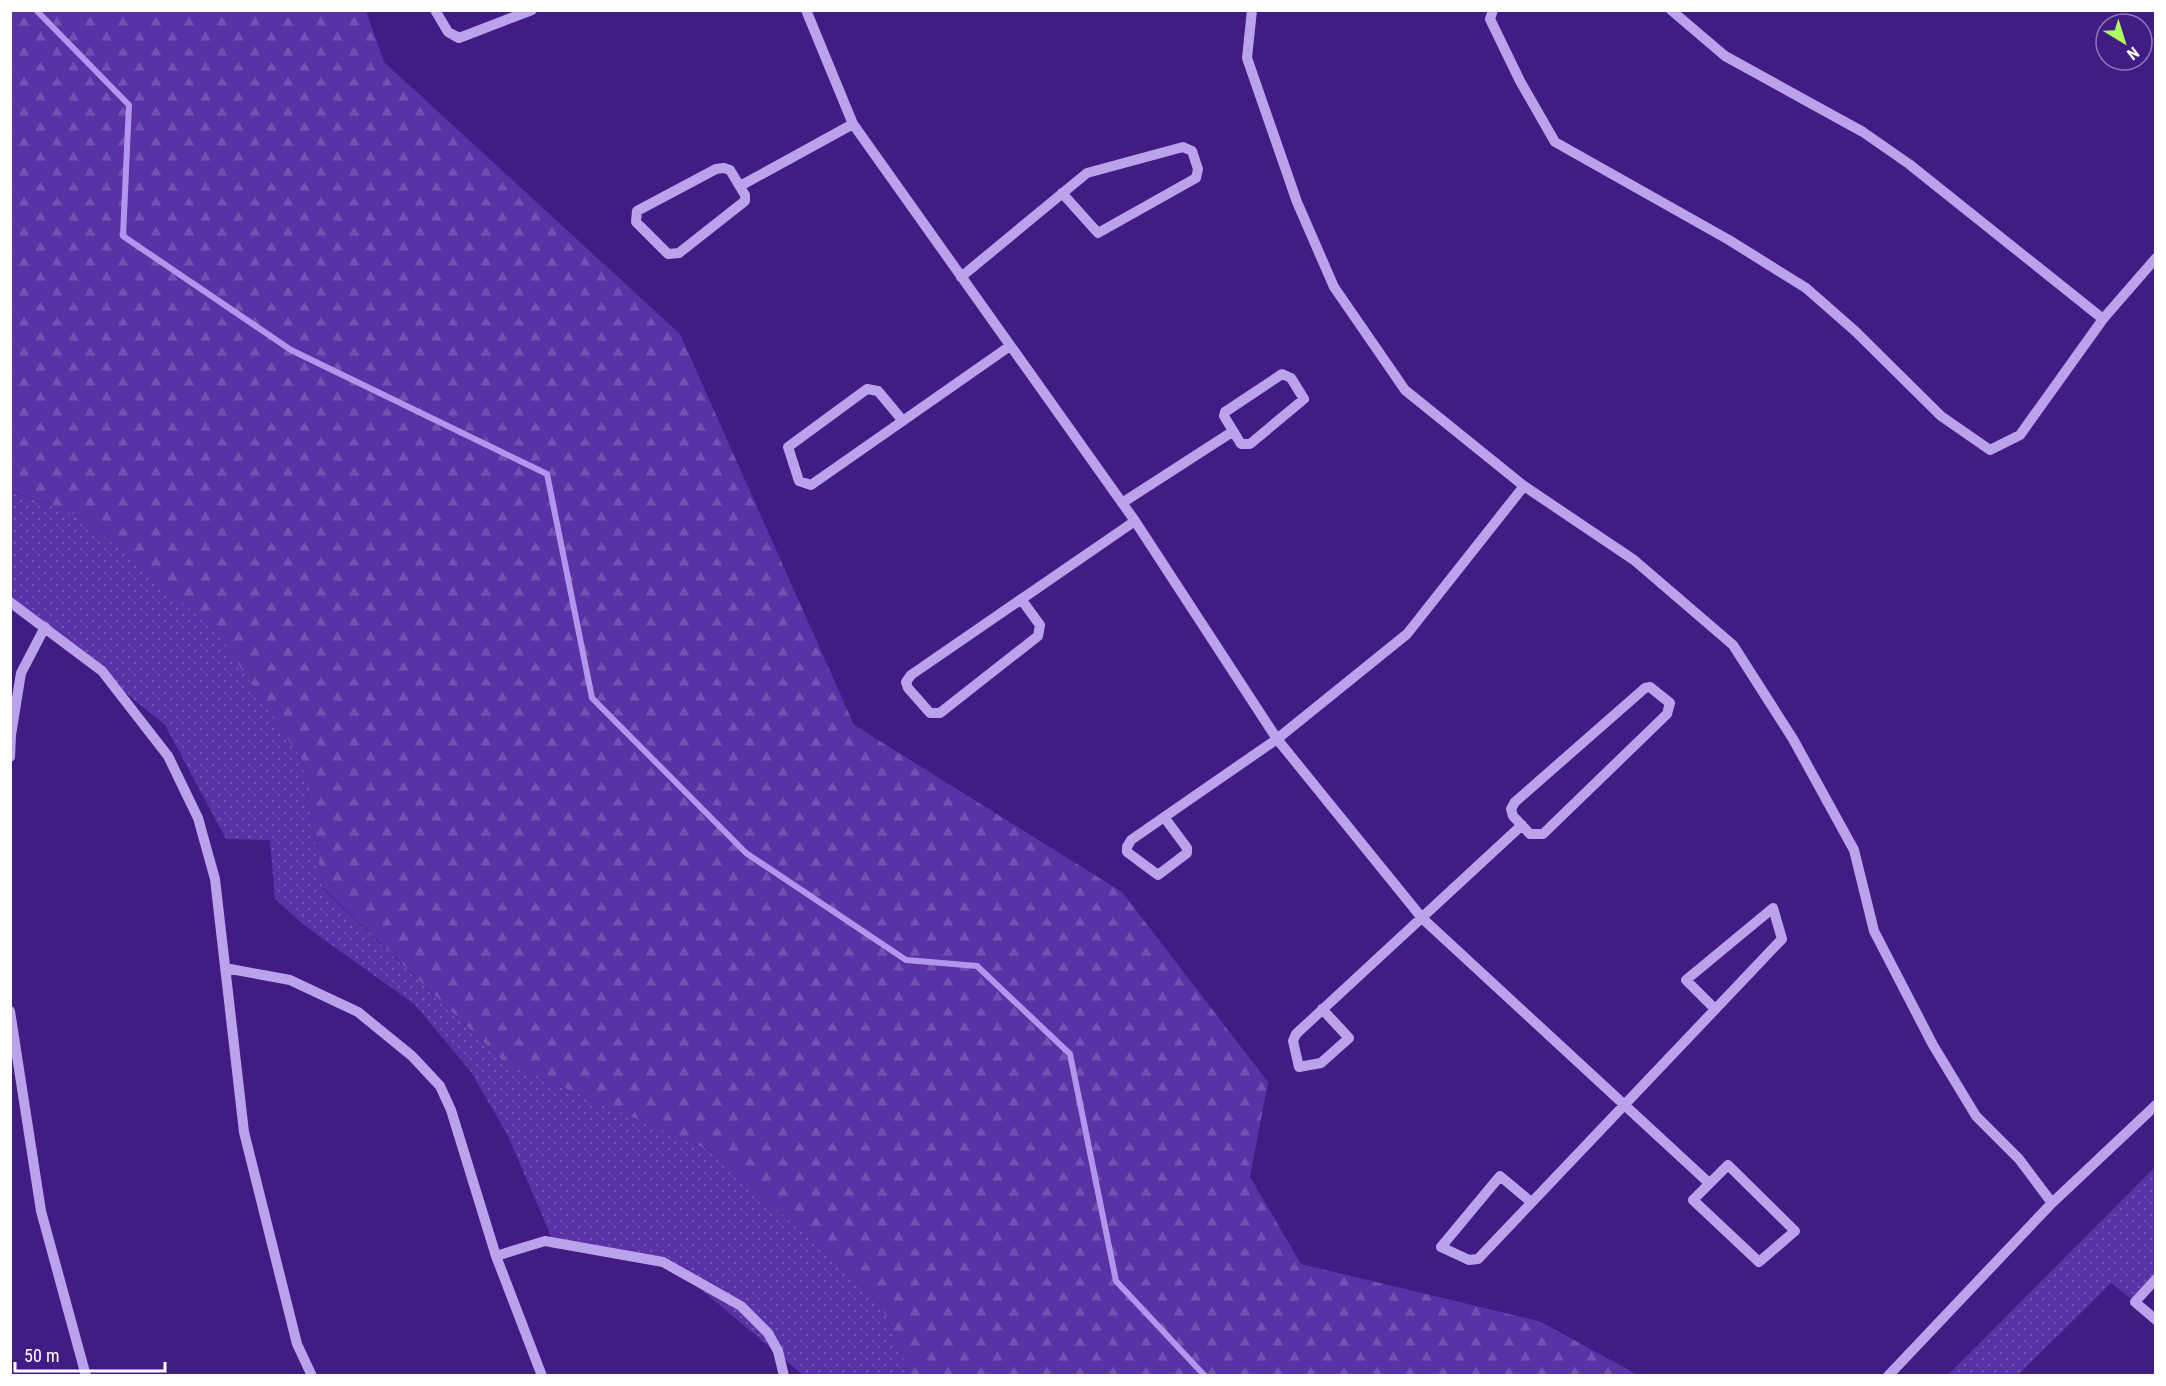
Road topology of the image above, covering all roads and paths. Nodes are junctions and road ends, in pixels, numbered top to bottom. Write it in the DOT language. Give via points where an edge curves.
graph roads {
  1 [pos="435,10"];
  2 [pos="532,10"];
  3 [pos="806,10"];
  4 [pos="1252,10"];
  5 [pos="1493,10"];
  6 [pos="1671,10"];
  7 [pos="853,124"];
  8 [pos="740,186"];
  9 [pos="1062,193"];
  10 [pos="2156,258"];
  11 [pos="961,277"];
  12 [pos="2103,319"];
  13 [pos="1010,346"];
  14 [pos="903,421"];
  15 [pos="1232,432"];
  16 [pos="1524,486"];
  17 [pos="1122,503"];
  18 [pos="1135,521"];
  19 [pos="1022,599"];
  20 [pos="10,602"];
  21 [pos="45,627"];
  22 [pos="1277,739"];
  23 [pos="10,757"];
  24 [pos="1164,817"];
  25 [pos="1522,825"];
  26 [pos="1422,918"];
  27 [pos="225,969"];
  28 [pos="1322,1009"];
  29 [pos="1715,1010"];
  30 [pos="10,1011"];
  31 [pos="1624,1104"];
  32 [pos="2156,1105"];
  33 [pos="1709,1183"];
  34 [pos="1532,1202"];
  35 [pos="2052,1203"];
  36 [pos="496,1256"];
  37 [pos="2156,1279"];
  38 [pos="2156,1320"];
  39 [pos="86,1376"];
  40 [pos="312,1376"];
  41 [pos="542,1376"];
  42 [pos="784,1376"];
  43 [pos="1888,1376"];
  1 -- 2 [label="street" via="448,32 459,38"];
  3 -- 7 [label="street"];
  4 -- 16 [label="street" via="1247,58 1297,202 1334,287 1405,390"];
  5 -- 12 [label="street" via="1490,20 1555,142 1806,288 1941,416 1990,450 2020,435"];
  6 -- 12 [label="street" via="1725,56 1854,127 1908,164"];
  7 -- 8 [label="street"];
  7 -- 11 [label="street"];
  8 -- 8 [label="street" via="730,170 716,169 637,211 636,222 668,254 679,253 742,205 744,195"];
  9 -- 9 [label="street" via="1087,173 1183,147 1192,151 1198,170 1196,178 1098,233"];
  9 -- 11 [label="street"];
  10 -- 12 [label="street"];
  11 -- 13 [label="street"];
  13 -- 14 [label="street"];
  13 -- 17 [label="street"];
  14 -- 14 [label="street" via="811,485 799,481 788,447 867,389 878,391"];
  15 -- 15 [label="street" via="1241,444 1251,444 1302,402 1303,396 1291,378 1282,374 1227,408 1224,416"];
  15 -- 17 [label="street"];
  16 -- 22 [label="street" via="1407,634"];
  16 -- 35 [label="street" via="1634,560 1733,645 1793,739 1854,850 1874,931 1933,1045 1976,1116 2019,1159"];
  17 -- 18 [label="street"];
  18 -- 19 [label="street"];
  18 -- 22 [label="street"];
  19 -- 19 [label="street" via="911,675 906,682 908,688 930,713 940,713 1038,636 1041,625"];
  20 -- 21 [label="street"];
  21 -- 23 [label="street" via="21,673"];
  21 -- 27 [label="street" via="102,671 168,756 198,818 215,879"];
  22 -- 24 [label="street"];
  22 -- 26 [label="street"];
  24 -- 24 [label="street" via="1127,847 1127,852 1158,875 1187,853"];
  25 -- 25 [label="street" via="1513,816 1515,802 1645,688 1656,689 1670,703 1667,714 1542,834 1530,834"];
  25 -- 26 [label="street"];
  26 -- 28 [label="street"];
  26 -- 31 [label="street"];
  27 -- 36 [label="street" via="290,980 358,1012 412,1056 440,1086 451,1110"];
  27 -- 40 [label="street" via="244,1131 297,1344"];
  28 -- 28 [label="street" via="1293,1041 1299,1067 1321,1063 1348,1038"];
  29 -- 29 [label="street" via="1686,980 1773,908 1782,939"];
  29 -- 31 [label="street"];
  30 -- 39 [label="street" via="41,1211"];
  31 -- 33 [label="street"];
  31 -- 34 [label="street"];
  32 -- 35 [label="street"];
  33 -- 33 [label="street" via="1693,1200 1759,1263 1796,1231 1728,1165"];
  34 -- 34 [label="street" via="1478,1259 1469,1260 1442,1247 1500,1176"];
  35 -- 43 [label="street"];
  36 -- 41 [label="street"];
  36 -- 42 [label="street" via="545,1241 663,1262 741,1306 768,1333"];
  37 -- 38 [label="street" via="2135,1302"];
}
